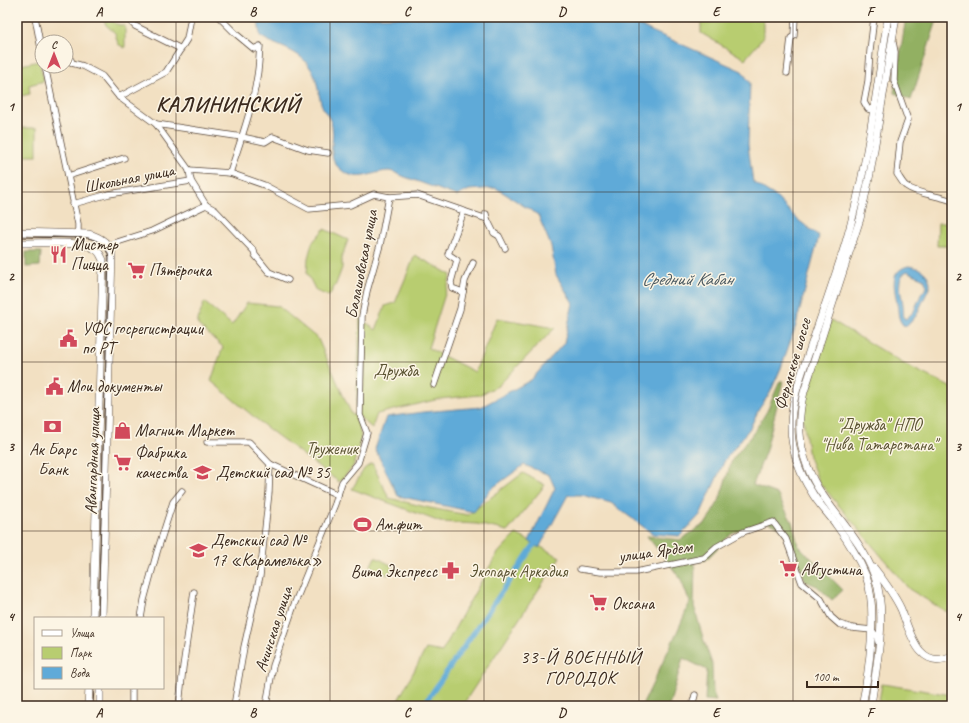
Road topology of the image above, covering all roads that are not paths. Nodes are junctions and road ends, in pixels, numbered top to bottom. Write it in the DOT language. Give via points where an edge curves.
graph roads {
  1 [pos="35,17"];
  2 [pos="126,17"];
  3 [pos="191,17"];
  4 [pos="219,17"];
  5 [pos="795,17"];
  6 [pos="874,17"];
  7 [pos="888,17"];
  8 [pos="896,17"];
  9 [pos="38,34"];
  10 [pos="892,39"];
  11 [pos="181,48"];
  12 [pos="74,64"];
  13 [pos="787,73"];
  14 [pos="47,74"];
  15 [pos="119,97"];
  16 [pos="873,110"];
  17 [pos="156,124"];
  18 [pos="242,137"];
  19 [pos="328,153"];
  20 [pos="124,158"];
  21 [pos="189,170"];
  22 [pos="230,173"];
  23 [pos="68,176"];
  24 [pos="191,180"];
  25 [pos="388,197"];
  26 [pos="952,201"];
  27 [pos="73,204"];
  28 [pos="206,205"];
  29 [pos="464,211"];
  30 [pos="17,232"];
  31 [pos="78,233"];
  32 [pos="17,243"];
  33 [pos="108,244"];
  34 [pos="505,248"];
  35 [pos="473,263"];
  36 [pos="288,280"];
  37 [pos="463,292"];
  38 [pos="434,385"];
  39 [pos="207,442"];
  40 [pos="270,464"];
  41 [pos="182,491"];
  42 [pos="338,495"];
  43 [pos="870,563"];
  44 [pos="580,569"];
  45 [pos="194,592"];
  46 [pos="896,600"];
  47 [pos="881,612"];
  48 [pos="93,617"];
  49 [pos="102,617"];
  50 [pos="141,617"];
  51 [pos="872,630"];
  52 [pos="878,644"];
  53 [pos="952,656"];
  54 [pos="89,689"];
  55 [pos="100,689"];
  56 [pos="132,689"];
  57 [pos="695,695"];
  58 [pos="132,705"];
  59 [pos="88,706"];
  60 [pos="100,706"];
  61 [pos="179,706"];
  62 [pos="234,706"];
  63 [pos="266,706"];
  64 [pos="692,706"];
  65 [pos="862,706"];
  66 [pos="871,706"];
  1 -- 9 [label="street"];
  2 -- 11 [label="street" via="135,26"];
  3 -- 11 [label="street" via="187,38"];
  4 -- 18 [label="street" via="254,49 260,46 257,78"];
  5 -- 13 [label="street"];
  6 -- 16 [label="street" via="864,102 868,109"];
  7 -- 16 [label="main road, Фермское шоссе"];
  8 -- 10 [label="main road, Фермское шоссе"];
  10 -- 26 [label="street" via="895,52 894,81 908,120 900,142 897,174 906,186"];
  10 -- 43 [label="main road, Фермское шоссе" via="860,219 804,392 799,416 800,442 807,467 818,488 851,532"];
  11 -- 15 [label="street" via="166,72"];
  12 -- 15 [label="street" via="102,76"];
  14 -- 23 [label="street"];
  15 -- 17 [label="street"];
  16 -- 51 [label="main road, Фермское шоссе" via="860,185 845,244 795,397 791,426 795,454 805,481 845,538 866,578 871,600"];
  17 -- 18 [label="street"];
  17 -- 21 [label="street"];
  18 -- 19 [label="street" via="265,142 273,137 308,150"];
  18 -- 22 [label="street"];
  20 -- 23 [label="street"];
  21 -- 22 [label="street, Школьная улица"];
  21 -- 24 [label="street"];
  22 -- 25 [label="street, Школьная улица" via="264,185 309,209 350,205 374,194"];
  23 -- 27 [label="street"];
  24 -- 27 [label="street, Школьная улица" via="109,194"];
  24 -- 28 [label="street"];
  25 -- 29 [label="street, Школьная улица" via="418,195"];
  25 -- 42 [label="street, Балашовская улица" via="380,244 362,316 360,415 367,433 358,463 342,482"];
  27 -- 31 [label="street"];
  28 -- 33 [label="street" via="152,231"];
  28 -- 36 [label="street" via="254,251 269,272"];
  29 -- 34 [label="street, Школьная улица" via="487,217"];
  29 -- 37 [label="street" via="448,254 458,260 451,282 452,288"];
  30 -- 31 [label="main road"];
  31 -- 33 [label="main road" via="97,236"];
  32 -- 48 [label="main road, Авангардная улица" via="78,244 92,247 99,252 103,260"];
  33 -- 49 [label="main road, Авангардная улица" via="112,254"];
  35 -- 37 [label="street"];
  37 -- 38 [label="street" via="460,309"];
  39 -- 40 [label="street" via="249,442"];
  40 -- 42 [label="street"];
  40 -- 62 [label="street" via="260,576"];
  41 -- 50 [label="street" via="173,502 157,552"];
  42 -- 63 [label="street, Ачинская улица" via="294,605 273,666"];
  43 -- 46 [label="main road"];
  43 -- 47 [label="main road, Фермское шоссе" via="878,588"];
  44 -- 51 [label="street, улица Ярдем" via="636,572 704,558 716,547 743,532 773,522 786,539 802,583 821,599 831,617 839,624"];
  45 -- 61 [label="street" via="182,667"];
  46 -- 47 [label="main road, Фермское шоссе" via="886,597"];
  46 -- 53 [label="main road" via="910,635 922,653 941,659"];
  47 -- 52 [label="main road, Фермское шоссе"];
  51 -- 52 [label="street"];
  51 -- 65 [label="main road, Фермское шоссе"];
  52 -- 66 [label="main road, Фермское шоссе"];
  54 -- 59 [label="main road"];
  55 -- 60 [label="main road"];
  56 -- 58 [label="street"];
  57 -- 64 [label="street"];
}
